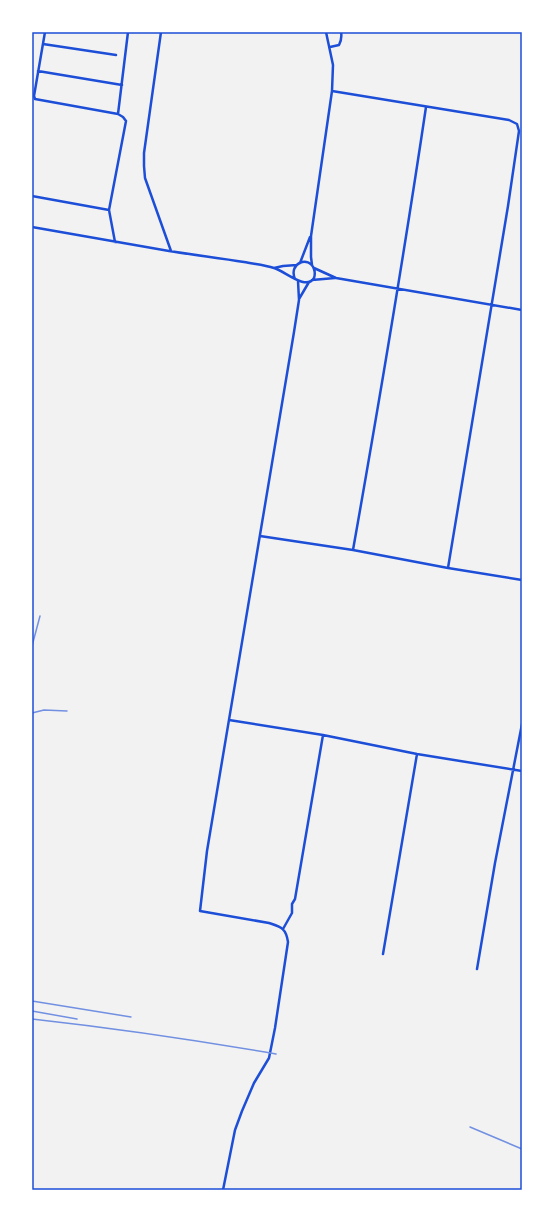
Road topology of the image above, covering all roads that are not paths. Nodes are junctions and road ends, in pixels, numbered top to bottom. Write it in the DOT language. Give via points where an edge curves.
graph roads {
  1 [pos="45,32"];
  2 [pos="128,32"];
  3 [pos="161,32"];
  4 [pos="326,32"];
  5 [pos="341,32"];
  6 [pos="43,44"];
  7 [pos="330,47"];
  8 [pos="116,55"];
  9 [pos="38,71"];
  10 [pos="122,85"];
  11 [pos="332,91"];
  12 [pos="426,107"];
  13 [pos="118,114"];
  14 [pos="32,196"];
  15 [pos="109,210"];
  16 [pos="32,227"];
  17 [pos="311,236"];
  18 [pos="115,242"];
  19 [pos="171,251"];
  20 [pos="300,263"];
  21 [pos="297,265"];
  22 [pos="313,267"];
  23 [pos="274,268"];
  24 [pos="336,278"];
  25 [pos="297,280"];
  26 [pos="310,281"];
  27 [pos="398,289"];
  28 [pos="299,300"];
  29 [pos="492,304"];
  30 [pos="522,310"];
  31 [pos="260,536"];
  32 [pos="354,550"];
  33 [pos="448,568"];
  34 [pos="521,579"];
  35 [pos="230,720"];
  36 [pos="522,724"];
  37 [pos="323,736"];
  38 [pos="417,754"];
  39 [pos="514,770"];
  40 [pos="522,771"];
  41 [pos="283,929"];
  42 [pos="383,954"];
  43 [pos="477,969"];
  44 [pos="223,1190"];
  1 -- 6 [label="street"];
  2 -- 10 [label="street"];
  3 -- 19 [label="street" via="144,166 145,178"];
  4 -- 7 [label="street"];
  5 -- 7 [label="street" via="339,45"];
  6 -- 8 [label="street"];
  6 -- 9 [label="street"];
  7 -- 11 [label="street" via="333,65"];
  9 -- 10 [label="street"];
  9 -- 13 [label="street" via="34,96 37,100"];
  10 -- 13 [label="street"];
  11 -- 12 [label="street"];
  11 -- 17 [label="street"];
  12 -- 27 [label="street"];
  12 -- 29 [label="street" via="509,120 517,124 519,131"];
  13 -- 15 [label="street" via="126,121"];
  14 -- 15 [label="street"];
  15 -- 18 [label="street"];
  16 -- 18 [label="street"];
  17 -- 20 [label="street"];
  17 -- 22 [label="street"];
  18 -- 19 [label="street"];
  19 -- 23 [label="street"];
  20 -- 21 [label="street"];
  20 -- 22 [label="street" via="306,262"];
  21 -- 23 [label="street"];
  21 -- 25 [label="street" via="294,272"];
  22 -- 24 [label="street"];
  22 -- 26 [label="street" via="315,274"];
  23 -- 25 [label="street"];
  24 -- 26 [label="street"];
  24 -- 27 [label="street"];
  25 -- 26 [label="street" via="302,283"];
  25 -- 28 [label="street"];
  26 -- 28 [label="street"];
  27 -- 29 [label="street"];
  27 -- 32 [label="street"];
  28 -- 31 [label="street"];
  29 -- 30 [label="street"];
  29 -- 33 [label="street"];
  31 -- 32 [label="street"];
  31 -- 35 [label="street"];
  32 -- 33 [label="street"];
  33 -- 34 [label="street"];
  35 -- 37 [label="street"];
  35 -- 41 [label="street" via="207,851 200,911 269,923"];
  36 -- 39 [label="street"];
  37 -- 38 [label="street"];
  37 -- 41 [label="street" via="295,899 292,913"];
  38 -- 39 [label="street"];
  38 -- 42 [label="street"];
  39 -- 40 [label="street"];
  39 -- 43 [label="street"];
  41 -- 44 [label="street" via="287,934 287,952 269,1058 254,1083 235,1130"];
}
